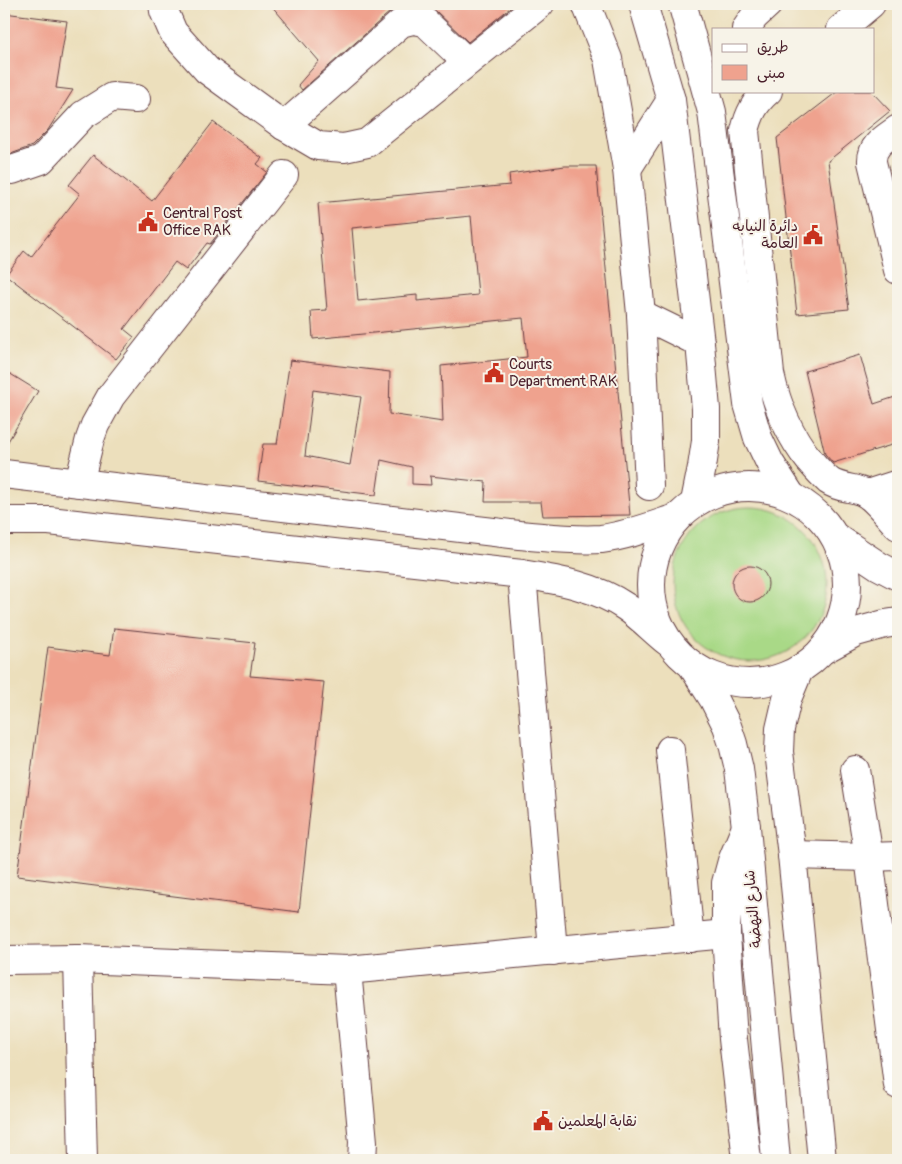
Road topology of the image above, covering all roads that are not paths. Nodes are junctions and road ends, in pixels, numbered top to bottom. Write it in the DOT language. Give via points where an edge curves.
graph roads {
  1 [pos="163,4"];
  2 [pos="540,4"];
  3 [pos="586,4"];
  4 [pos="643,4"];
  5 [pos="682,4"];
  6 [pos="768,4"];
  7 [pos="871,4"];
  8 [pos="747,28"];
  9 [pos="843,28"];
  10 [pos="467,62"];
  11 [pos="767,92"];
  12 [pos="136,99"];
  13 [pos="671,100"];
  14 [pos="715,101"];
  15 [pos="284,126"];
  16 [pos="898,129"];
  17 [pos="4,168"];
  18 [pos="627,169"];
  19 [pos="284,175"];
  20 [pos="898,270"];
  21 [pos="641,314"];
  22 [pos="700,343"];
  23 [pos="768,347"];
  24 [pos="741,350"];
  25 [pos="4,474"];
  26 [pos="79,484"];
  27 [pos="898,484"];
  28 [pos="649,486"];
  29 [pos="790,494"];
  30 [pos="867,494"];
  31 [pos="686,510"];
  32 [pos="4,520"];
  33 [pos="898,526"];
  34 [pos="837,538"];
  35 [pos="522,574"];
  36 [pos="898,576"];
  37 [pos="898,622"];
  38 [pos="668,642"];
  39 [pos="823,650"];
  40 [pos="693,667"];
  41 [pos="799,670"];
  42 [pos="670,750"];
  43 [pos="855,770"];
  44 [pos="746,828"];
  45 [pos="792,855"];
  46 [pos="868,856"];
  47 [pos="898,856"];
  48 [pos="726,934"];
  49 [pos="690,938"];
  50 [pos="553,951"];
  51 [pos="78,959"];
  52 [pos="4,960"];
  53 [pos="347,970"];
  54 [pos="898,1085"];
  55 [pos="83,1160"];
  56 [pos="362,1160"];
  57 [pos="747,1160"];
  58 [pos="776,1160"];
  59 [pos="822,1160"];
  1 -- 15 [label="street" via="173,32 207,70"];
  2 -- 10 [label="street"];
  3 -- 18 [label="street" via="608,59"];
  4 -- 13 [label="street"];
  5 -- 14 [label="street"];
  6 -- 8 [label="street"];
  7 -- 9 [label="street"];
  10 -- 15 [label="street" via="367,143 344,148 318,146"];
  10 -- 15 [label="street" via="425,22 400,23"];
  11 -- 23 [label="street" via="752,110 745,131"];
  12 -- 17 [label="street" via="112,97 84,115 42,160 12,170"];
  13 -- 18 [label="street"];
  13 -- 22 [label="street"];
  14 -- 24 [label="street"];
  16 -- 20 [label="street" via="876,147 871,157"];
  18 -- 21 [label="street"];
  19 -- 26 [label="street" via="111,396 95,424"];
  21 -- 22 [label="street"];
  21 -- 28 [label="street"];
  22 -- 31 [label="street" via="706,441 702,467"];
  23 -- 24 [label="street"];
  23 -- 30 [label="street" via="774,393 788,430 801,451 828,480"];
  24 -- 29 [label="street" via="748,404 758,438"];
  25 -- 26 [label="street"];
  26 -- 31 [label="street" via="579,540 629,533"];
  27 -- 30 [label="street"];
  29 -- 31 [label="street" via="767,487 742,486 718,491"];
  29 -- 34 [label="street" via="817,512"];
  30 -- 33 [label="street"];
  31 -- 38 [label="street" via="658,546 650,579 654,612"];
  32 -- 35 [label="street" via="49,521"];
  34 -- 36 [label="street"];
  34 -- 39 [label="street" via="847,566 848,596 840,625"];
  35 -- 38 [label="street" via="564,581 604,594 627,607"];
  35 -- 50 [label="street"];
  37 -- 39 [label="street" via="856,632"];
  38 -- 40 [label="street"];
  39 -- 41 [label="street"];
  40 -- 41 [label="street" via="718,679 746,684 774,681"];
  40 -- 44 [label="street, شارع النهضة" via="714,700 734,744"];
  41 -- 45 [label="street" via="780,730 779,752"];
  42 -- 49 [label="street"];
  43 -- 46 [label="street"];
  44 -- 48 [label="street" via="726,883"];
  44 -- 58 [label="street, شارع النهضة"];
  45 -- 46 [label="street"];
  45 -- 59 [label="street"];
  46 -- 47 [label="street"];
  46 -- 54 [label="street"];
  48 -- 49 [label="street"];
  48 -- 57 [label="street" via="733,1039"];
  49 -- 50 [label="street"];
  50 -- 53 [label="street"];
  51 -- 52 [label="street"];
  51 -- 53 [label="street"];
  51 -- 55 [label="street"];
  53 -- 56 [label="street"];
}
